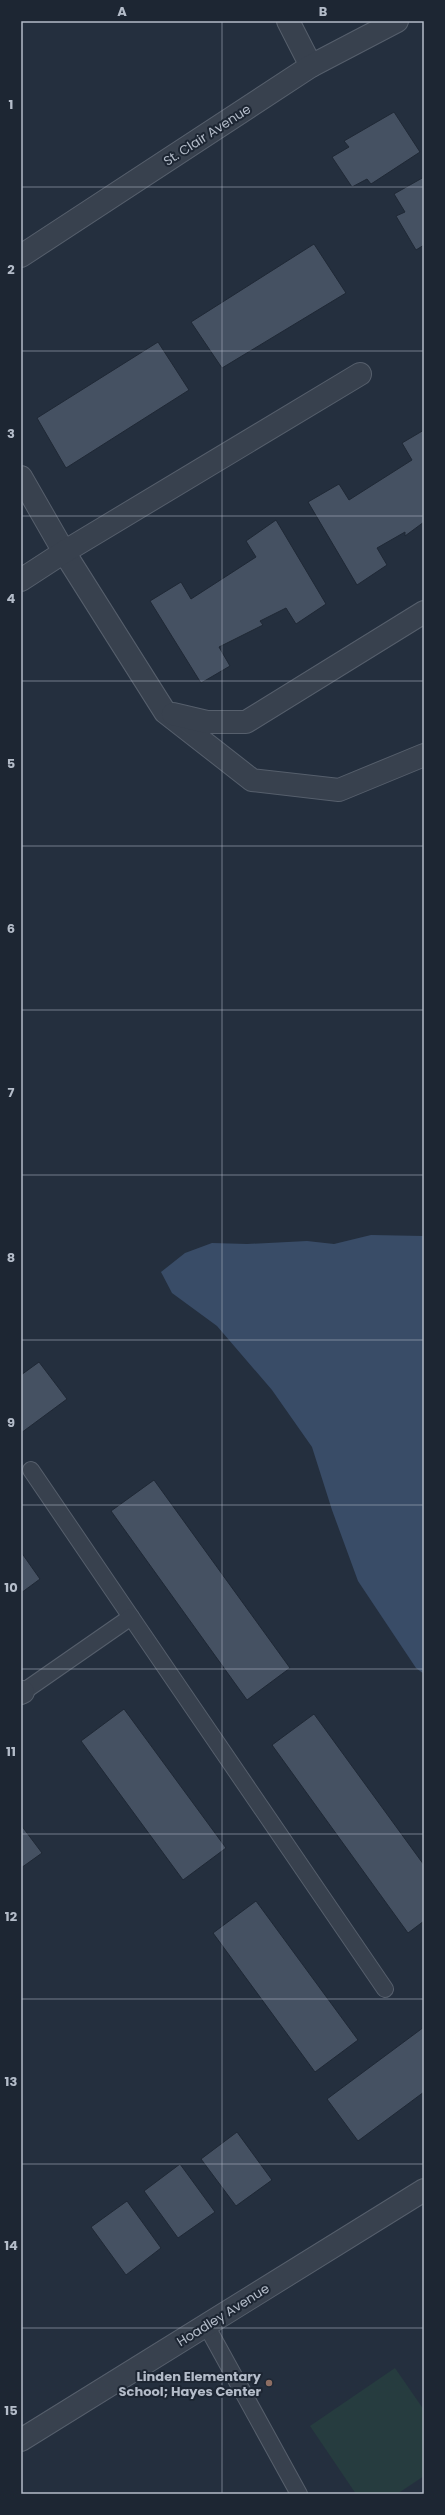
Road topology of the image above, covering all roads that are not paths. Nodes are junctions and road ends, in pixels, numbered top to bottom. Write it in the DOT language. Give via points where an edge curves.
graph roads {
  1 [pos="288,21"];
  2 [pos="396,21"];
  3 [pos="311,66"];
  4 [pos="21,256"];
  5 [pos="360,374"];
  6 [pos="21,477"];
  7 [pos="64,552"];
  8 [pos="21,580"];
  9 [pos="424,612"];
  10 [pos="165,712"];
  11 [pos="424,754"];
  12 [pos="31,1470"];
  13 [pos="131,1617"];
  14 [pos="22,1692"];
  15 [pos="385,1989"];
  16 [pos="424,2190"];
  17 [pos="206,2326"];
  18 [pos="21,2440"];
  19 [pos="299,2494"];
  1 -- 3 [label="street"];
  2 -- 3 [label="street, St. Clair Avenue"];
  3 -- 4 [label="street, St. Clair Avenue"];
  5 -- 7 [label="street"];
  6 -- 7 [label="street"];
  7 -- 8 [label="street"];
  7 -- 10 [label="street"];
  9 -- 10 [label="street" via="246,722 208,722"];
  10 -- 11 [label="street" via="252,780 339,790"];
  12 -- 13 [label="lane"];
  13 -- 14 [label="lane"];
  13 -- 15 [label="lane"];
  16 -- 17 [label="street, Hoadley Avenue"];
  17 -- 18 [label="street, Hoadley Avenue"];
  17 -- 19 [label="lane"];
}
